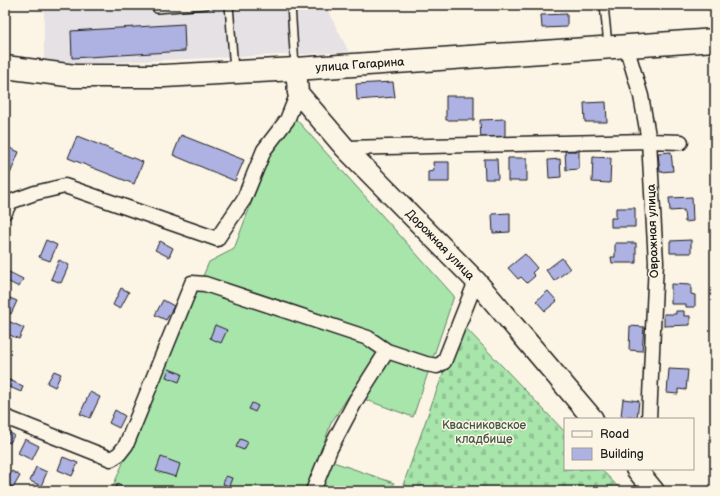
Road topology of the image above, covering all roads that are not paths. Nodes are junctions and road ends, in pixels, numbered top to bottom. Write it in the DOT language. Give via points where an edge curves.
graph roads {
  1 [pos="206,5"];
  2 [pos="229,5"];
  3 [pos="291,5"];
  4 [pos="604,5"];
  5 [pos="157,9"];
  6 [pos="715,40"];
  7 [pos="617,46"];
  8 [pos="5,67"];
  9 [pos="296,69"];
  10 [pos="234,72"];
  11 [pos="298,93"];
  12 [pos="649,141"];
  13 [pos="680,142"];
  14 [pos="345,148"];
  15 [pos="7,207"];
  16 [pos="476,281"];
  17 [pos="387,351"];
  18 [pos="5,417"];
  19 [pos="592,418"];
  20 [pos="650,418"];
  21 [pos="637,470"];
  22 [pos="312,491"];
  23 [pos="654,491"];
  1 -- 5 [label="lane"];
  2 -- 10 [label="lane"];
  3 -- 9 [label="lane"];
  4 -- 7 [label="lane"];
  6 -- 7 [label="main road, улица Гагарина"];
  7 -- 9 [label="main road, улица Гагарина"];
  7 -- 12 [label="street, Овражная улица" via="641,96"];
  8 -- 10 [label="main road, улица Гагарина" via="75,76 164,76"];
  9 -- 10 [label="main road, улица Гагарина"];
  9 -- 11 [label="street"];
  11 -- 14 [label="street, Дорожная улица"];
  11 -- 15 [label="street" via="287,120 264,150 244,199 218,239 65,186 35,193"];
  12 -- 13 [label="street"];
  12 -- 14 [label="street"];
  12 -- 20 [label="street, Овражная улица" via="656,262"];
  14 -- 16 [label="street, Дорожная улица"];
  16 -- 17 [label="street" via="444,362 437,366 426,364"];
  16 -- 19 [label="street, Дорожная улица"];
  17 -- 18 [label="street" via="368,338 205,284 192,283 126,445 119,454 111,459"];
  17 -- 22 [label="street" via="352,407"];
  21 -- 23 [label="street"];
}
